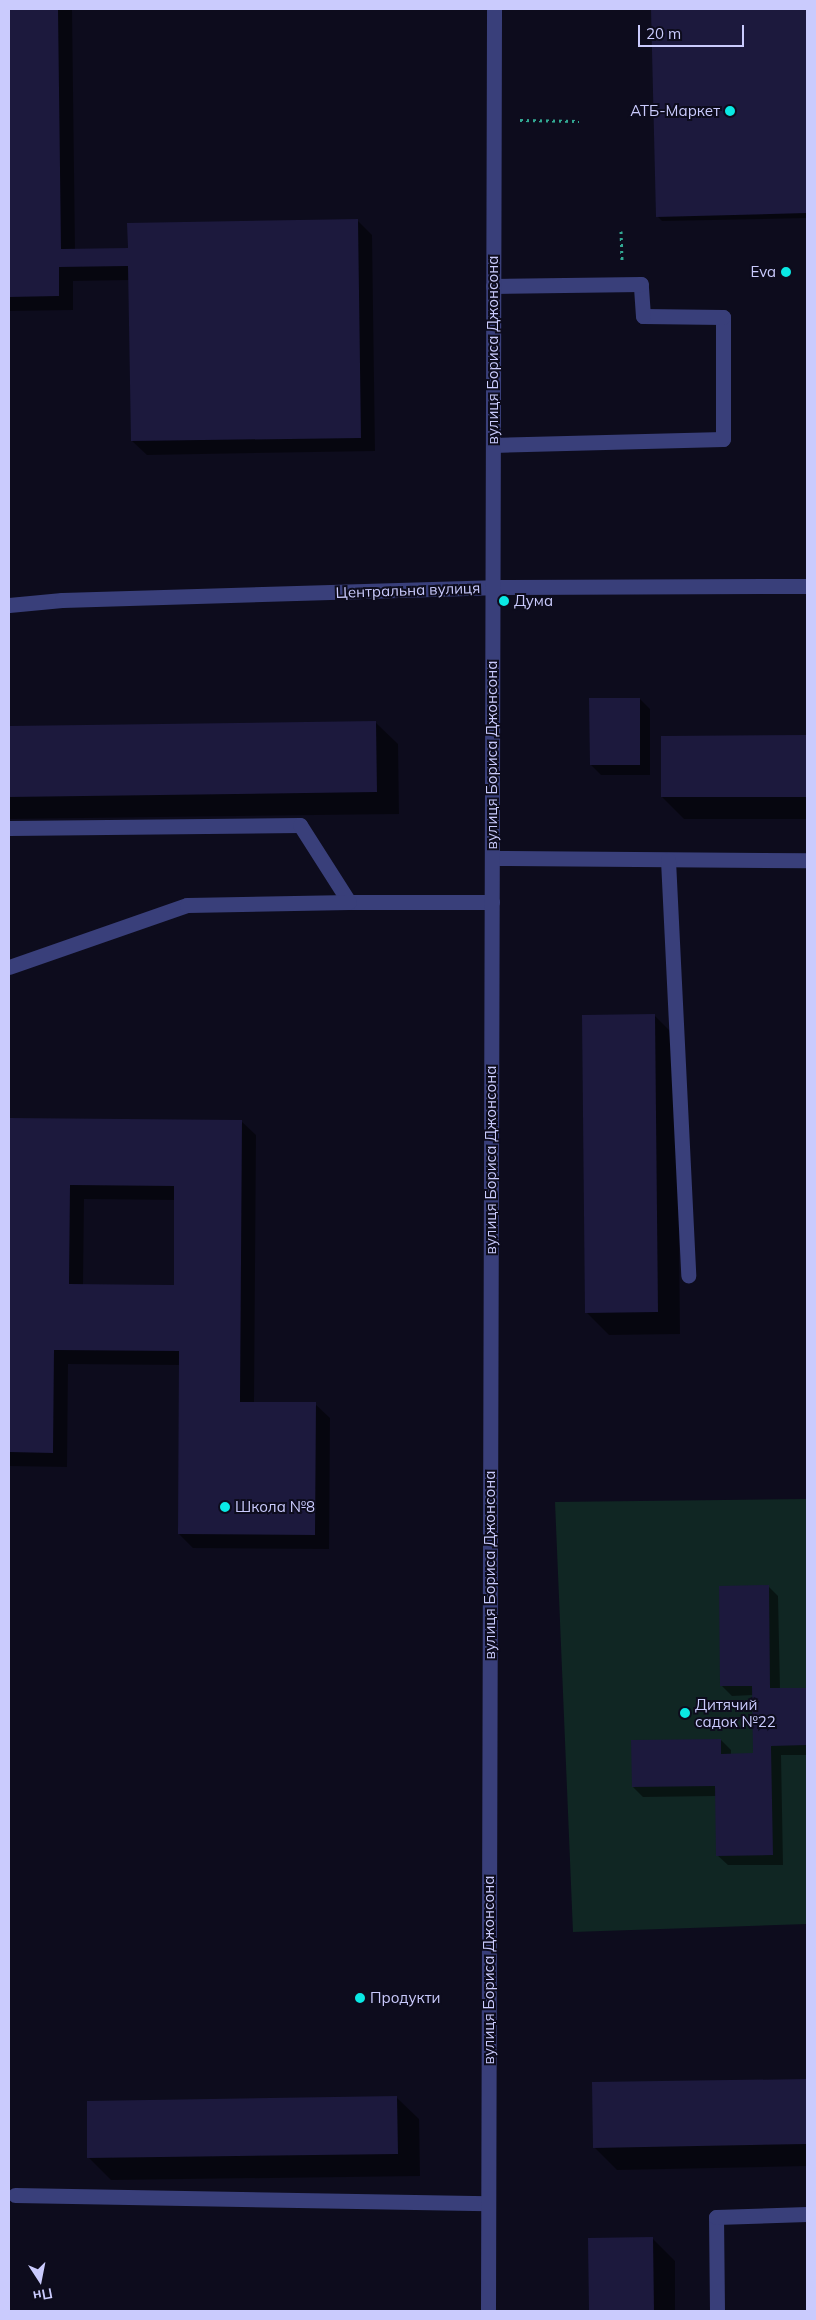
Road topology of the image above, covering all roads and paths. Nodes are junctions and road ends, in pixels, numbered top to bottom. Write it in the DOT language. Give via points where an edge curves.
graph roads {
  1 [pos="494,9"];
  2 [pos="494,120"];
  3 [pos="579,121"];
  4 [pos="622,232"];
  5 [pos="622,263"];
  6 [pos="493,286"];
  7 [pos="493,445"];
  8 [pos="807,586"];
  9 [pos="492,588"];
  10 [pos="9,605"];
  11 [pos="9,828"];
  12 [pos="492,858"];
  13 [pos="668,860"];
  14 [pos="807,860"];
  15 [pos="349,902"];
  16 [pos="492,902"];
  17 [pos="9,967"];
  18 [pos="688,1276"];
  19 [pos="15,2195"];
  20 [pos="488,2203"];
  21 [pos="807,2214"];
  22 [pos="488,2311"];
  23 [pos="717,2311"];
  1 -- 2 [label="street, вулиця Бориса Джонсона"];
  2 -- 3 [label="path"];
  2 -- 6 [label="street, вулиця Бориса Джонсона"];
  4 -- 5 [label="path"];
  6 -- 7 [label="street, вулиця Бориса Джонсона"];
  6 -- 7 [label="street" via="641,284 643,316 723,317 723,439"];
  7 -- 9 [label="street, вулиця Бориса Джонсона"];
  8 -- 9 [label="street, Центральна вулиця"];
  9 -- 10 [label="street, Центральна вулиця" via="62,600"];
  9 -- 12 [label="street, вулиця Бориса Джонсона"];
  11 -- 15 [label="street" via="300,825"];
  12 -- 13 [label="street"];
  12 -- 16 [label="street, вулиця Бориса Джонсона"];
  13 -- 14 [label="street"];
  13 -- 18 [label="street"];
  15 -- 16 [label="street"];
  15 -- 17 [label="street" via="187,904"];
  16 -- 20 [label="street, вулиця Бориса Джонсона"];
  19 -- 20 [label="street"];
  20 -- 22 [label="street, вулиця Бориса Джонсона"];
  21 -- 23 [label="street" via="716,2217"];
}
